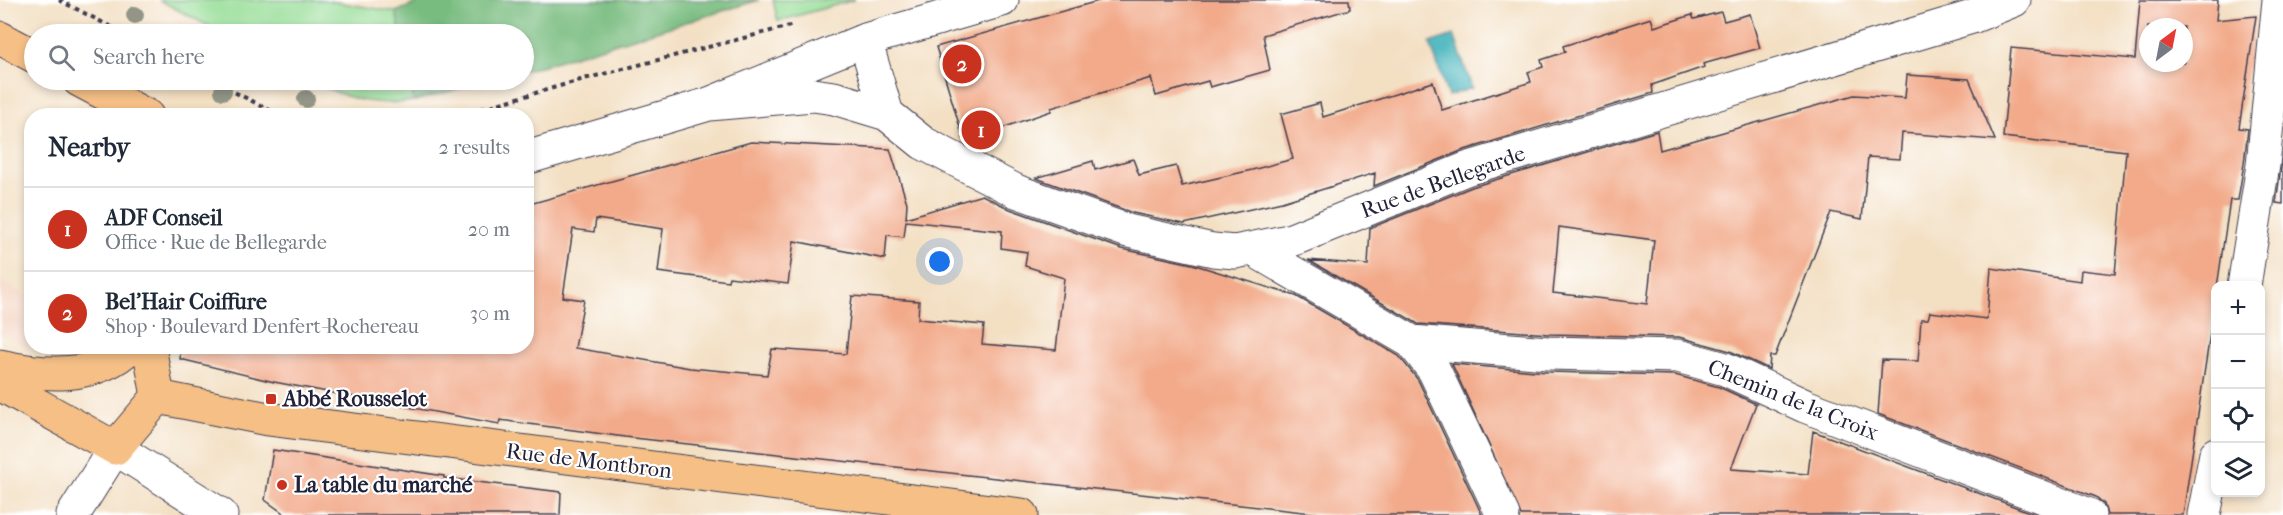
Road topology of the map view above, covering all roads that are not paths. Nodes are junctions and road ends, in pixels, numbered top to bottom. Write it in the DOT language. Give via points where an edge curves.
graph roads {
  1 [pos="1002,0"];
  2 [pos="2014,0"];
  3 [pos="2279,0"];
  4 [pos="0,38"];
  5 [pos="865,40"];
  6 [pos="24,51"];
  7 [pos="98,90"];
  8 [pos="709,104"];
  9 [pos="132,108"];
  10 [pos="887,114"];
  11 [pos="534,156"];
  12 [pos="2273,165"];
  13 [pos="1254,250"];
  14 [pos="2245,281"];
  15 [pos="1412,342"];
  16 [pos="120,354"];
  17 [pos="150,354"];
  18 [pos="0,366"];
  19 [pos="0,384"];
  20 [pos="158,397"];
  21 [pos="115,448"];
  22 [pos="2211,479"];
  23 [pos="73,515"];
  24 [pos="221,515"];
  25 [pos="1022,515"];
  26 [pos="1503,515"];
  27 [pos="2089,515"];
  28 [pos="2204,515"];
  1 -- 5 [label="street"];
  2 -- 13 [label="street, Rue de Bellegarde" via="1972,17 1466,169 1289,241"];
  3 -- 12 [label="street"];
  4 -- 6 [label="main road"];
  5 -- 8 [label="street"];
  5 -- 10 [label="street"];
  7 -- 9 [label="main road"];
  8 -- 10 [label="street, Rue de Bellegarde" via="813,95"];
  8 -- 11 [label="street"];
  10 -- 13 [label="street, Rue de Bellegarde" via="923,143 1016,191 1128,231 1213,250"];
  12 -- 14 [label="street"];
  13 -- 15 [label="street"];
  15 -- 26 [label="street" via="1434,370"];
  15 -- 27 [label="street, Chemin de la Croix" via="1548,353 1678,356 1725,369 1805,406"];
  16 -- 18 [label="main road" via="75,373 45,374"];
  17 -- 20 [label="main road"];
  19 -- 21 [label="main road"];
  20 -- 21 [label="main road"];
  20 -- 25 [label="main road, Rue de Montbron" via="268,419"];
  21 -- 23 [label="street"];
  21 -- 24 [label="street"];
  22 -- 28 [label="street"];
}
